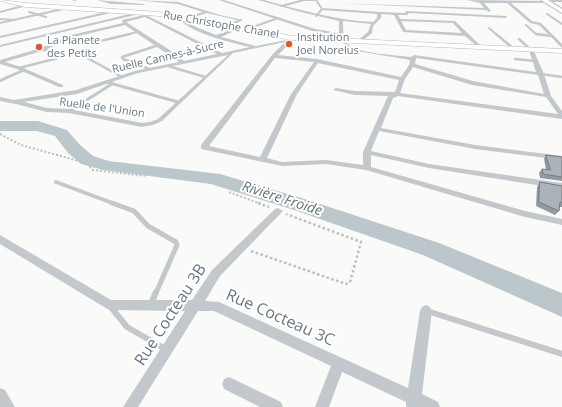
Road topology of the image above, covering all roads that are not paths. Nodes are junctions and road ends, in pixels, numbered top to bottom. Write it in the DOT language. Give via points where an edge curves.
graph roads {
  1 [pos="1,0"];
  2 [pos="99,0"];
  3 [pos="136,0"];
  4 [pos="222,0"];
  5 [pos="260,0"];
  6 [pos="304,0"];
  7 [pos="316,0"];
  8 [pos="399,0"];
  9 [pos="468,1"];
  10 [pos="548,1"];
  11 [pos="562,1"];
  12 [pos="508,2"];
  13 [pos="336,3"];
  14 [pos="481,3"];
  15 [pos="27,6"];
  16 [pos="281,6"];
  17 [pos="403,6"];
  18 [pos="562,7"];
  19 [pos="67,8"];
  20 [pos="322,9"];
  21 [pos="487,9"];
  22 [pos="562,11"];
  23 [pos="0,12"];
  24 [pos="110,12"];
  25 [pos="208,12"];
  26 [pos="406,12"];
  27 [pos="138,13"];
  28 [pos="379,13"];
  29 [pos="395,14"];
  30 [pos="547,14"];
  31 [pos="41,15"];
  32 [pos="148,15"];
  33 [pos="199,15"];
  34 [pos="316,16"];
  35 [pos="495,16"];
  36 [pos="46,17"];
  37 [pos="179,17"];
  38 [pos="506,17"];
  39 [pos="188,18"];
  40 [pos="278,18"];
  41 [pos="0,19"];
  42 [pos="14,20"];
  43 [pos="241,20"];
  44 [pos="400,20"];
  45 [pos="341,21"];
  46 [pos="0,23"];
  47 [pos="126,24"];
  48 [pos="373,24"];
  49 [pos="562,24"];
  50 [pos="526,25"];
  51 [pos="225,26"];
  52 [pos="238,28"];
  53 [pos="489,28"];
  54 [pos="245,30"];
  55 [pos="137,32"];
  56 [pos="73,36"];
  57 [pos="466,36"];
  58 [pos="552,36"];
  59 [pos="0,37"];
  60 [pos="216,37"];
  61 [pos="341,37"];
  62 [pos="291,39"];
  63 [pos="519,39"];
  64 [pos="359,41"];
  65 [pos="158,45"];
  66 [pos="0,46"];
  67 [pos="258,47"];
  68 [pos="480,47"];
  69 [pos="562,47"];
  70 [pos="43,49"];
  71 [pos="514,49"];
  72 [pos="531,50"];
  73 [pos="562,51"];
  74 [pos="233,53"];
  75 [pos="80,54"];
  76 [pos="223,55"];
  77 [pos="274,56"];
  78 [pos="515,59"];
  79 [pos="317,61"];
  80 [pos="535,61"];
  81 [pos="3,62"];
  82 [pos="413,62"];
  83 [pos="183,63"];
  84 [pos="0,65"];
  85 [pos="168,66"];
  86 [pos="22,69"];
  87 [pos="149,69"];
  88 [pos="541,74"];
  89 [pos="122,76"];
  90 [pos="205,77"];
  91 [pos="562,77"];
  92 [pos="402,79"];
  93 [pos="0,81"];
  94 [pos="109,83"];
  95 [pos="61,86"];
  96 [pos="336,90"];
  97 [pos="397,94"];
  98 [pos="548,96"];
  99 [pos="0,99"];
  100 [pos="14,102"];
  101 [pos="178,102"];
  102 [pos="69,111"];
  103 [pos="562,116"];
  104 [pos="377,129"];
  105 [pos="367,152"];
  106 [pos="562,158"];
  107 [pos="263,159"];
  108 [pos="367,168"];
  109 [pos="56,182"];
  110 [pos="562,186"];
  111 [pos="278,211"];
  112 [pos="562,222"];
  113 [pos="0,239"];
  114 [pos="109,305"];
  115 [pos="196,305"];
  116 [pos="150,306"];
  117 [pos="426,311"];
  118 [pos="167,350"];
  119 [pos="562,354"];
  120 [pos="339,363"];
  121 [pos="229,384"];
  122 [pos="0,396"];
  123 [pos="413,402"];
  124 [pos="8,407"];
  125 [pos="130,407"];
  126 [pos="276,407"];
  127 [pos="322,407"];
  128 [pos="433,407"];
  1 -- 15 [label="street, Rue Christophe Chanel"];
  2 -- 33 [label="street" via="119,4 169,6"];
  3 -- 25 [label="street" via="178,3"];
  4 -- 40 [label="street"];
  5 -- 16 [label="street"];
  6 -- 7 [label="lane"];
  6 -- 16 [label="lane"];
  7 -- 20 [label="lane"];
  8 -- 17 [label="street"];
  9 -- 14 [label="street"];
  10 -- 11 [label="street"];
  10 -- 12 [label="street"];
  10 -- 18 [label="main road"];
  10 -- 22 [label="main road"];
  12 -- 14 [label="street"];
  12 -- 58 [label="street" via="531,22 540,24"];
  13 -- 17 [label="street"];
  14 -- 21 [label="street"];
  15 -- 19 [label="street, Rue Christophe Chanel"];
  15 -- 23 [label="street"];
  15 -- 31 [label="lane"];
  16 -- 34 [label="street"];
  17 -- 21 [label="street"];
  17 -- 26 [label="street"];
  19 -- 24 [label="street, Rue Christophe Chanel"];
  19 -- 31 [label="street"];
  20 -- 28 [label="lane"];
  20 -- 34 [label="lane"];
  21 -- 35 [label="street"];
  24 -- 27 [label="street, Rue Christophe Chanel"];
  24 -- 59 [label="street"];
  25 -- 33 [label="street"];
  25 -- 43 [label="street"];
  26 -- 29 [label="street" via="407,14"];
  26 -- 35 [label="street"];
  27 -- 32 [label="street, Rue Christophe Chanel"];
  27 -- 66 [label="street"];
  28 -- 29 [label="street"];
  28 -- 48 [label="street" via="379,18"];
  29 -- 44 [label="street"];
  30 -- 49 [label="lane"];
  31 -- 36 [label="lane"];
  31 -- 42 [label="street"];
  32 -- 37 [label="street, Rue Christophe Chanel"];
  32 -- 47 [label="street" via="123,21"];
  32 -- 76 [label="street"];
  33 -- 39 [label="street"];
  34 -- 45 [label="street"];
  35 -- 38 [label="street"];
  37 -- 39 [label="street, Rue Christophe Chanel"];
  37 -- 60 [label="street"];
  39 -- 51 [label="street, Rue Christophe Chanel"];
  40 -- 54 [label="lane"];
  40 -- 61 [label="street"];
  41 -- 42 [label="lane"];
  42 -- 46 [label="street"];
  43 -- 51 [label="lane"];
  44 -- 57 [label="street" via="454,22"];
  44 -- 57 [label="street" via="405,31"];
  45 -- 48 [label="street"];
  45 -- 61 [label="street"];
  47 -- 55 [label="street"];
  47 -- 56 [label="street"];
  48 -- 64 [label="street" via="370,32"];
  50 -- 58 [label="lane" via="536,34"];
  51 -- 52 [label="street, Rue Christophe Chanel"];
  52 -- 54 [label="street, Rue Christophe Chanel"];
  52 -- 60 [label="street"];
  53 -- 71 [label="lane"];
  54 -- 62 [label="street, Rue Christophe Chanel"];
  55 -- 56 [label="lane" via="92,43"];
  55 -- 65 [label="street"];
  56 -- 70 [label="street"];
  57 -- 68 [label="street"];
  58 -- 69 [label="street"];
  60 -- 67 [label="street"];
  61 -- 62 [label="street, Rue Christophe Chanel"];
  61 -- 64 [label="street, Rue Christophe Chanel"];
  61 -- 82 [label="street" via="352,50"];
  62 -- 67 [label="street, Ruelle Cannes-à-Sucre"];
  62 -- 77 [label="street"];
  63 -- 72 [label="lane"];
  64 -- 68 [label="street, Rue Christophe Chanel"];
  65 -- 83 [label="street"];
  65 -- 87 [label="lane" via="122,57"];
  67 -- 74 [label="street, Ruelle Cannes-à-Sucre"];
  68 -- 71 [label="street, Rue Christophe Chanel"];
  70 -- 81 [label="street"];
  70 -- 86 [label="lane" via="62,57"];
  71 -- 72 [label="street, Rue Christophe Chanel"];
  72 -- 73 [label="street, Rue Christophe Chanel"];
  72 -- 80 [label="street"];
  74 -- 76 [label="street, Ruelle Cannes-à-Sucre"];
  74 -- 90 [label="street, Ruelle de l'Union"];
  75 -- 89 [label="lane"];
  76 -- 83 [label="street, Ruelle Cannes-à-Sucre"];
  77 -- 79 [label="street"];
  77 -- 107 [label="street" via="204,147"];
  78 -- 80 [label="lane"];
  79 -- 92 [label="street"];
  79 -- 107 [label="street" via="294,94"];
  80 -- 88 [label="street"];
  81 -- 84 [label="lane"];
  81 -- 86 [label="street"];
  82 -- 88 [label="street" via="414,56"];
  82 -- 92 [label="street"];
  82 -- 98 [label="street" via="472,83"];
  83 -- 85 [label="street, Ruelle Cannes-à-Sucre"];
  85 -- 87 [label="street, Ruelle Cannes-à-Sucre"];
  85 -- 90 [label="lane"];
  86 -- 93 [label="lane"];
  86 -- 95 [label="street"];
  87 -- 89 [label="street, Ruelle Cannes-à-Sucre"];
  88 -- 91 [label="lane"];
  88 -- 98 [label="street"];
  89 -- 94 [label="street, Ruelle Cannes-à-Sucre"];
  90 -- 101 [label="street, Ruelle de l'Union"];
  92 -- 97 [label="street"];
  94 -- 100 [label="street, Ruelle Cannes-à-Sucre" via="77,92"];
  94 -- 101 [label="lane"];
  94 -- 102 [label="lane"];
  96 -- 97 [label="street"];
  97 -- 103 [label="street"];
  97 -- 104 [label="street" via="390,97"];
  98 -- 103 [label="street"];
  99 -- 100 [label="street, Ruelle Cannes-à-Sucre"];
  100 -- 102 [label="street, Ruelle de l'Union" via="47,110"];
  101 -- 102 [label="street, Ruelle de l'Union" via="160,120 146,125"];
  104 -- 105 [label="street"];
  104 -- 106 [label="street" via="475,147"];
  105 -- 108 [label="street"];
  105 -- 110 [label="street" via="429,166"];
  107 -- 108 [label="street" via="282,164 326,162"];
  108 -- 112 [label="street" via="525,214"];
  109 -- 116 [label="lane" via="134,211 148,226 176,242 177,245"];
  111 -- 115 [label="street, Rue Cocteau 3B" via="216,273"];
  113 -- 114 [label="street, Rue Cocteau 3C"];
  114 -- 116 [label="street, Rue Cocteau 3C"];
  114 -- 118 [label="lane" via="127,327"];
  115 -- 116 [label="street, Rue Cocteau 3C"];
  115 -- 118 [label="street, Rue Cocteau 3B"];
  115 -- 120 [label="street, Rue Cocteau 3C" via="215,306"];
  117 -- 119 [label="lane"];
  117 -- 123 [label="street"];
  118 -- 125 [label="street, Rue Cocteau 3B"];
  120 -- 123 [label="street, Rue Cocteau 3C"];
  120 -- 127 [label="street"];
  121 -- 126 [label="street"];
  122 -- 124 [label="street"];
  123 -- 128 [label="street, Rue Cocteau 3C"];
}
